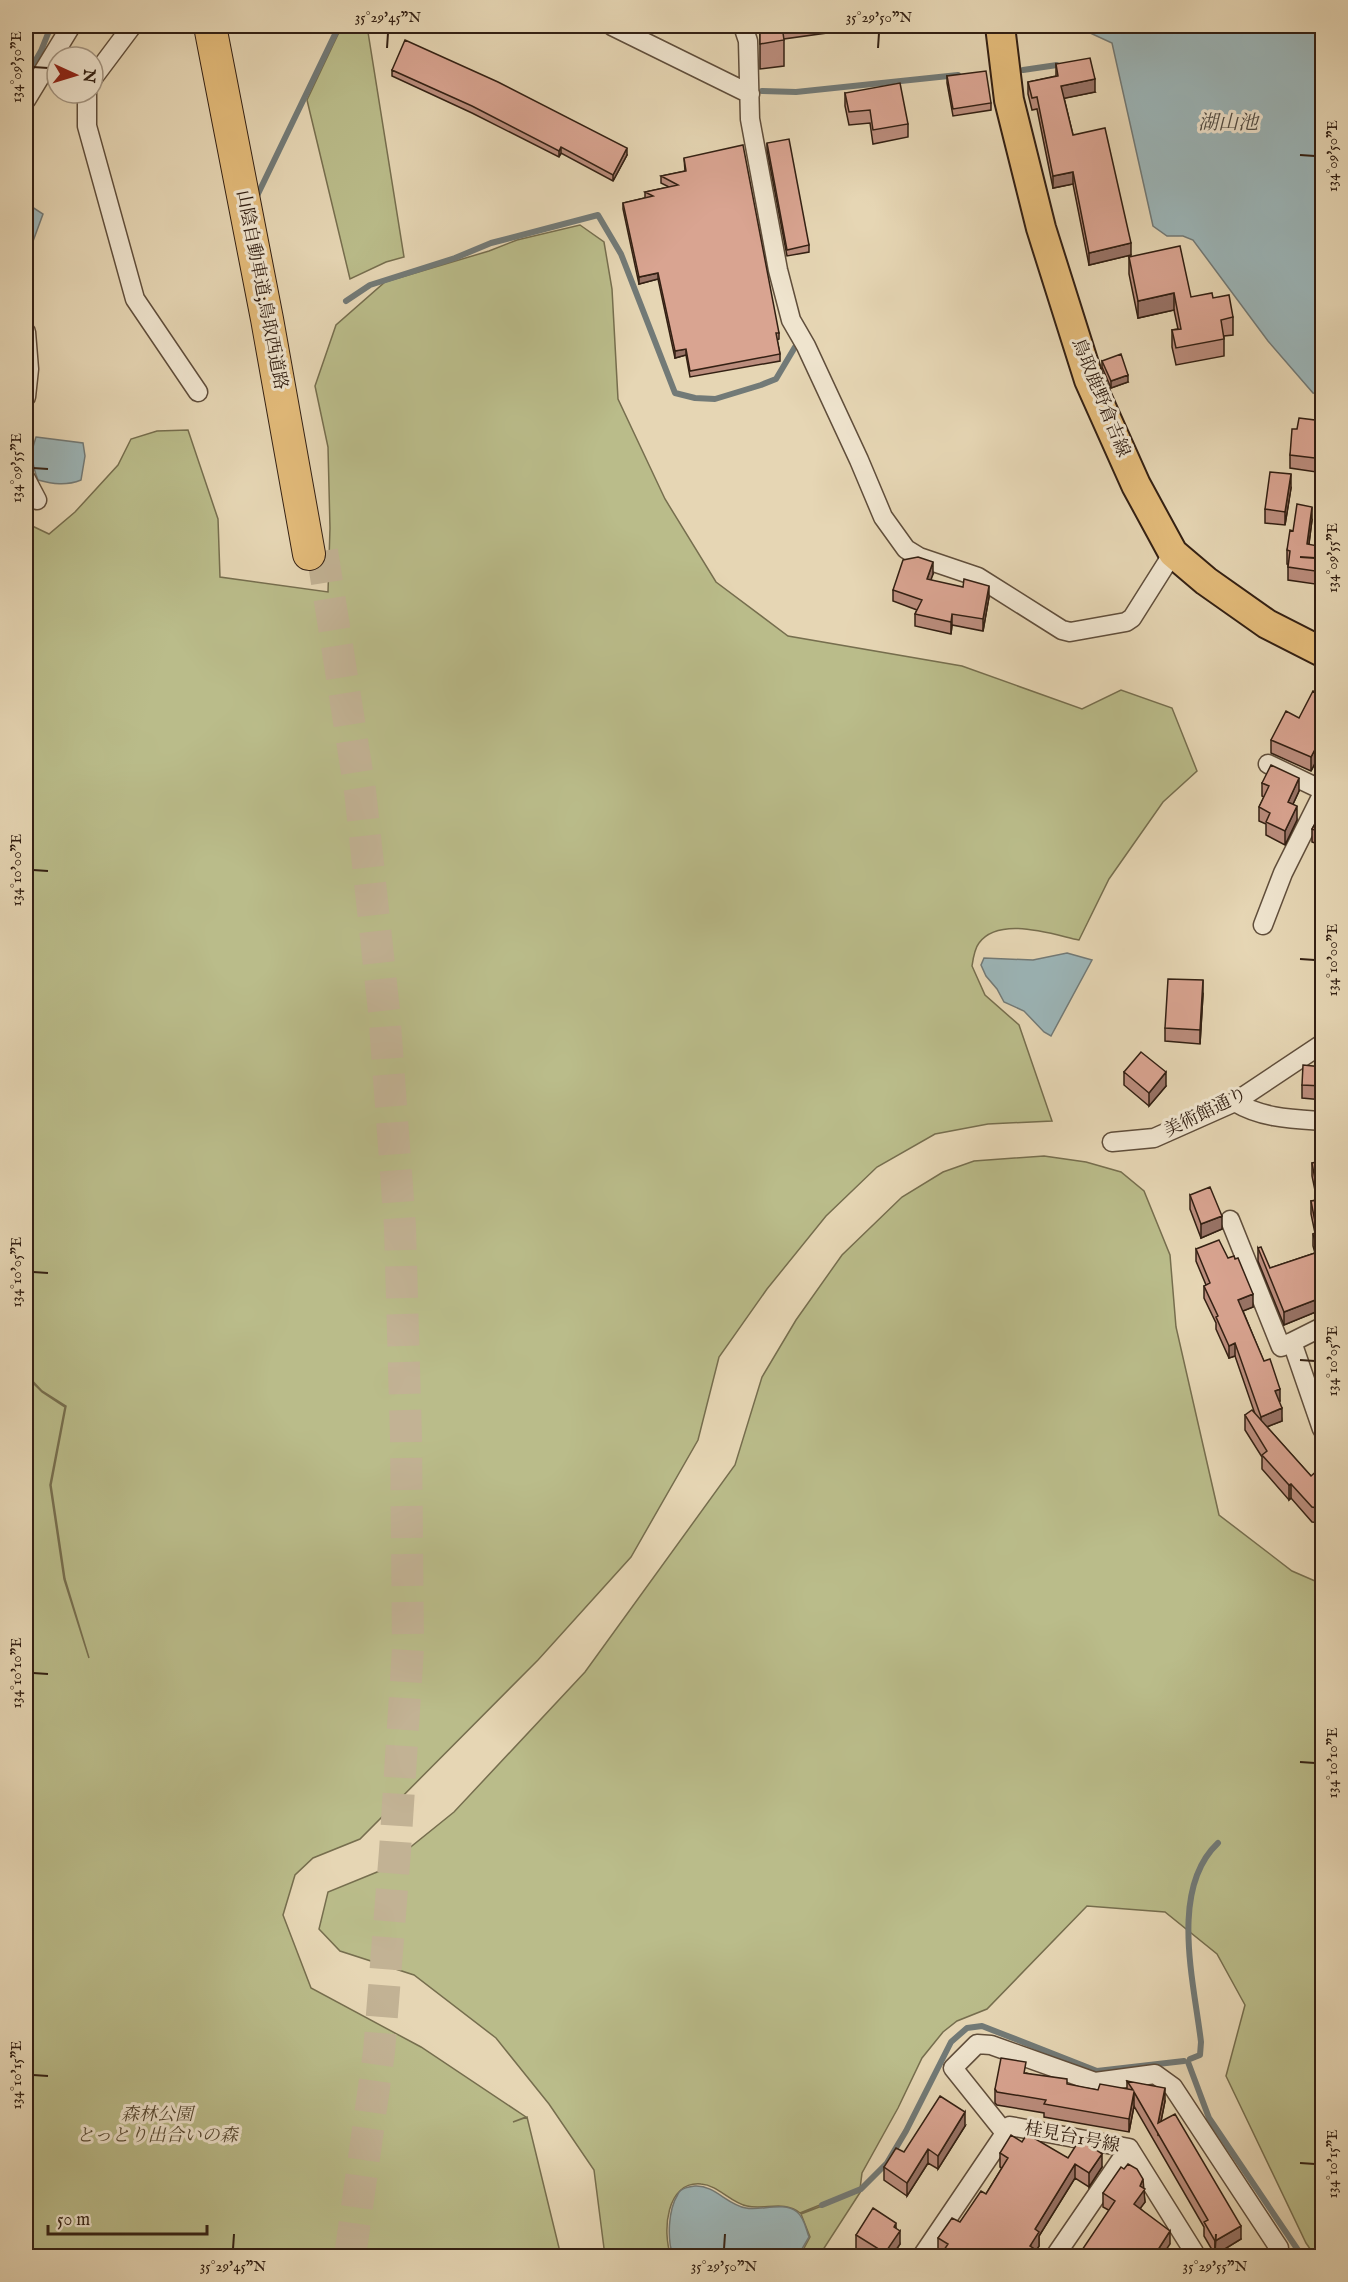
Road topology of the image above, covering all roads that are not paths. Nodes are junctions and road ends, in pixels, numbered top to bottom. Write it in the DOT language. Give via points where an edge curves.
graph roads {
  1 [pos="71,26"];
  2 [pos="132,26"];
  3 [pos="210,26"];
  4 [pos="224,26"];
  5 [pos="612,26"];
  6 [pos="743,26"];
  7 [pos="999,26"];
  8 [pos="105,62"];
  9 [pos="750,94"];
  10 [pos="26,100"];
  11 [pos="87,105"];
  12 [pos="274,317"];
  13 [pos="26,332"];
  14 [pos="198,392"];
  15 [pos="26,397"];
  16 [pos="26,479"];
  17 [pos="37,500"];
  18 [pos="316,552"];
  19 [pos="1173,553"];
  20 [pos="1322,650"];
  21 [pos="1268,764"];
  22 [pos="1323,792"];
  23 [pos="1263,925"];
  24 [pos="1323,1044"];
  25 [pos="1235,1102"];
  26 [pos="1323,1121"];
  27 [pos="1112,1142"];
  28 [pos="1230,1220"];
  29 [pos="1323,1327"];
  30 [pos="1292,1342"];
  31 [pos="1323,1430"];
  32 [pos="1005,2133"];
  33 [pos="1129,2148"];
  34 [pos="922,2256"];
  35 [pos="1055,2256"];
  36 [pos="1191,2256"];
  37 [pos="1278,2256"];
  1 -- 10 [label="street"];
  2 -- 8 [label="street"];
  3 -- 12 [label="highway, 山陰自動車道;鳥取西道路"];
  4 -- 12 [label="highway, 山陰自動車道;鳥取西道路"];
  5 -- 9 [label="street"];
  6 -- 9 [label="street" via="748,41"];
  7 -- 19 [label="main road, 鳥取鹿野倉吉線" via="1009,100 1041,228 1089,380 1136,485"];
  9 -- 19 [label="street" via="752,131 791,320 883,517 906,549 978,577 1070,632 1132,618"];
  11 -- 14 [label="street" via="87,126 135,300"];
  12 -- 18 [label="highway, 山陰自動車道;鳥取西道路"];
  13 -- 15 [label="street"];
  16 -- 17 [label="street"];
  19 -- 20 [label="main road, 鳥取鹿野倉吉線" via="1267,624"];
  21 -- 22 [label="street"];
  22 -- 23 [label="street" via="1283,873"];
  24 -- 25 [label="street, 美術館通り"];
  25 -- 26 [label="street" via="1266,1115"];
  25 -- 27 [label="street, 美術館通り" via="1154,1138"];
  28 -- 30 [label="street" via="1281,1347"];
  29 -- 30 [label="street"];
  30 -- 31 [label="street"];
  32 -- 33 [label="street, 桂見台1号線" via="1010,2126"];
  32 -- 34 [label="street, 桂見台1号線"];
  32 -- 37 [label="street" via="953,2068 977,2044 991,2045 1095,2082 1155,2074 1173,2087 1279,2248"];
  33 -- 35 [label="street"];
  33 -- 36 [label="street, 桂見台1号線" via="1194,2252"];
}
